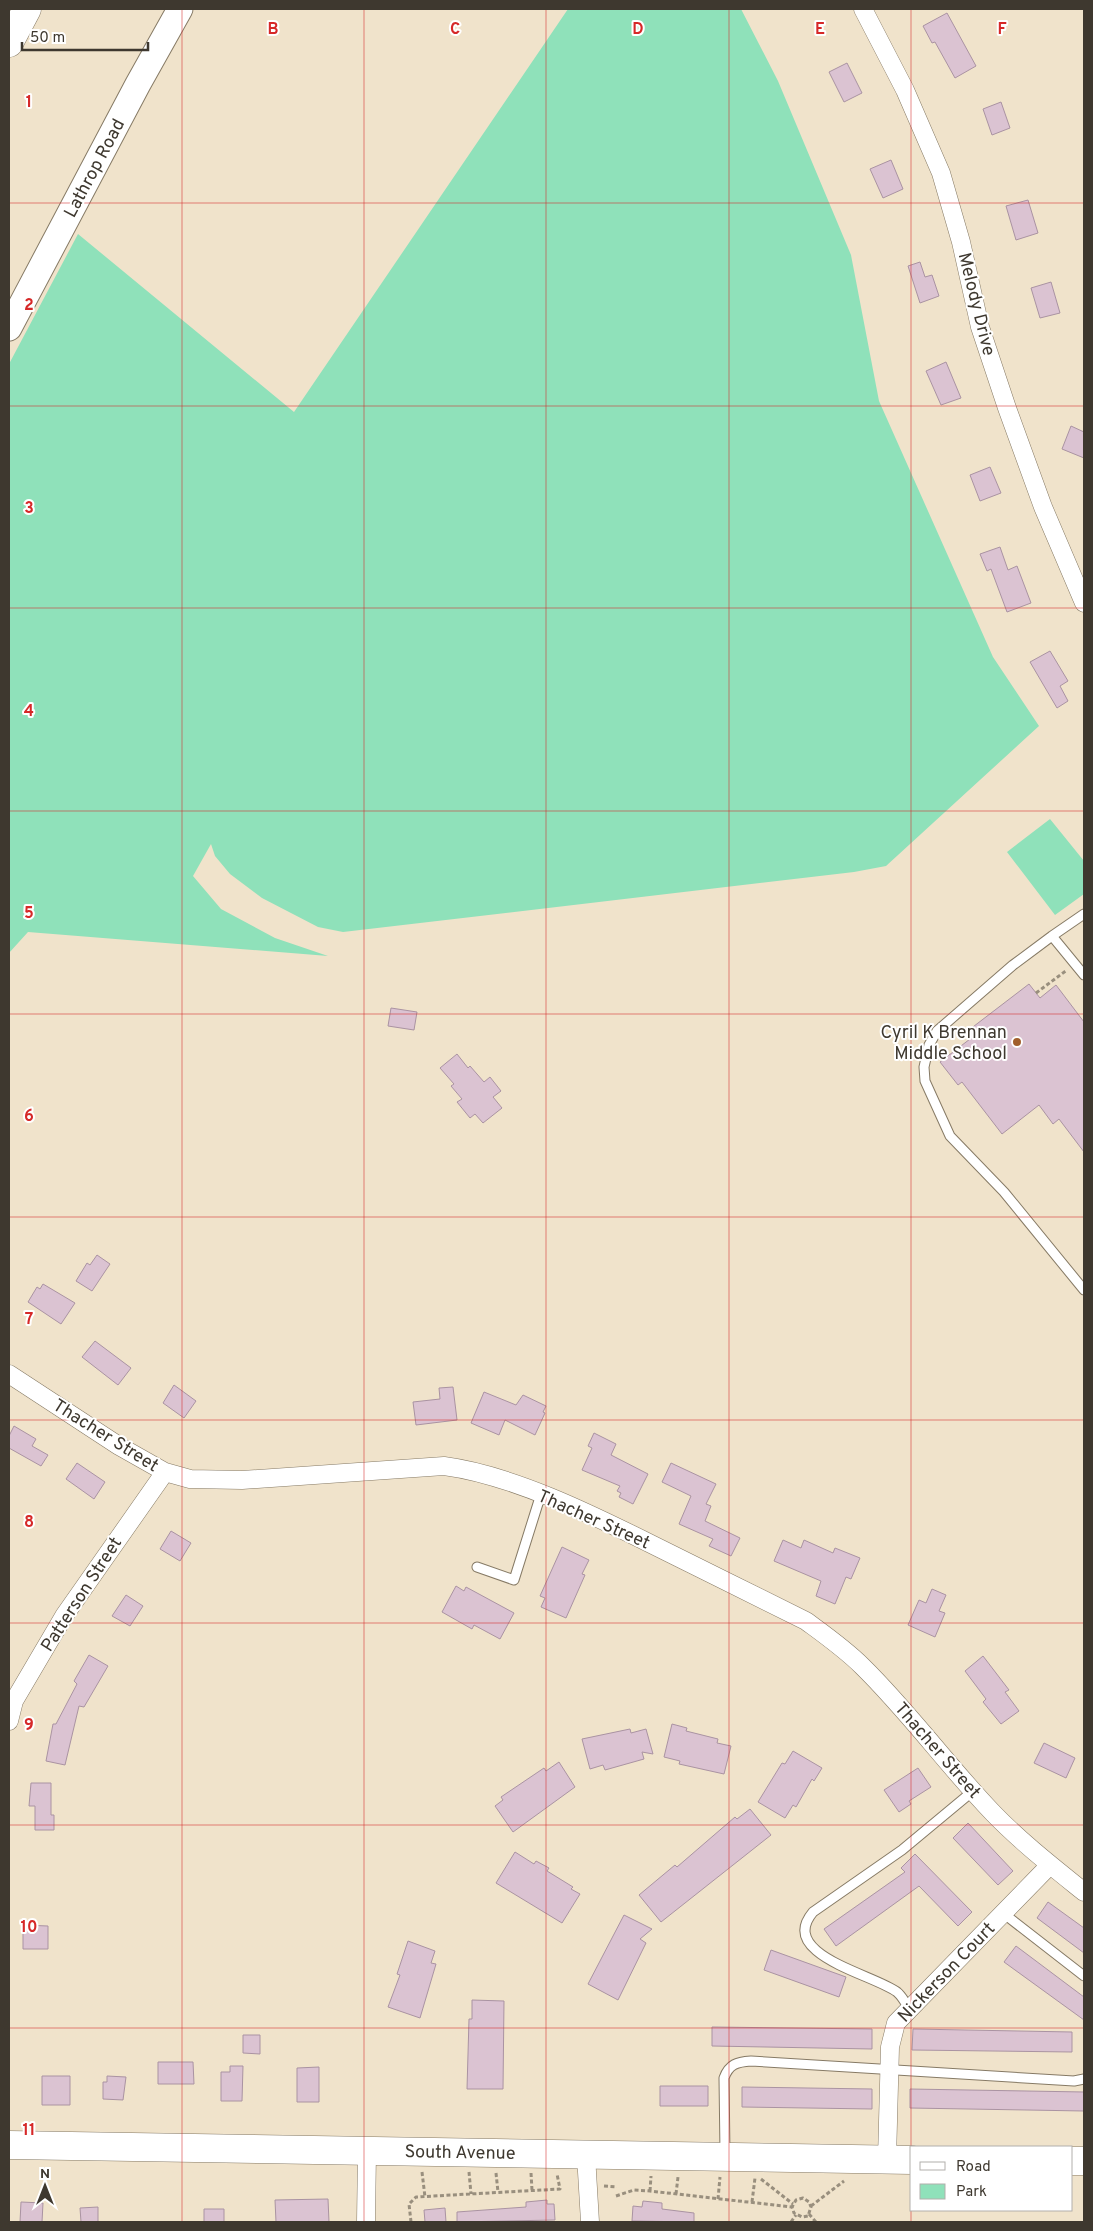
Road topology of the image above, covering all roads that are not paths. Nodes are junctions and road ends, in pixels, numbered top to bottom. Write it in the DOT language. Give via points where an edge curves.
graph roads {
  1 [pos="27,9"];
  2 [pos="180,9"];
  3 [pos="863,9"];
  4 [pos="9,43"];
  5 [pos="9,328"];
  6 [pos="1084,602"];
  7 [pos="1084,914"];
  8 [pos="1052,936"];
  9 [pos="1084,975"];
  10 [pos="1084,1290"];
  11 [pos="9,1374"];
  12 [pos="165,1472"];
  13 [pos="541,1494"];
  14 [pos="478,1568"];
  15 [pos="12,1700"];
  16 [pos="9,1721"];
  17 [pos="973,1791"];
  18 [pos="1050,1865"];
  19 [pos="1084,1892"];
  20 [pos="1003,1913"];
  21 [pos="1084,1976"];
  22 [pos="909,2007"];
  23 [pos="890,2070"];
  24 [pos="1084,2079"];
  25 [pos="9,2145"];
  26 [pos="367,2151"];
  27 [pos="586,2155"];
  28 [pos="899,2160"];
  29 [pos="722,2167"];
  30 [pos="366,2222"];
  31 [pos="590,2222"];
  1 -- 4 [label="highway"];
  2 -- 5 [label="main road, Lathrop Road"];
  3 -- 6 [label="street, Melody Drive" via="905,90 941,173 980,327 1007,408 1043,507"];
  7 -- 8 [label="lane"];
  8 -- 9 [label="lane"];
  8 -- 10 [label="lane" via="937,1030 929,1045 924,1067 925,1081 950,1136 1004,1192"];
  11 -- 12 [label="street, Thacher Street"];
  12 -- 13 [label="street, Thacher Street" via="190,1478 242,1480 444,1466 469,1470"];
  12 -- 15 [label="street, Patterson Street" via="64,1616"];
  13 -- 14 [label="lane" via="514,1580"];
  13 -- 17 [label="street, Thacher Street" via="610,1523 806,1621 861,1664"];
  15 -- 16 [label="street, Patterson Street"];
  17 -- 18 [label="street, Thacher Street"];
  17 -- 22 [label="lane" via="930,1829 806,1920 810,1945 823,1957 898,1992"];
  18 -- 19 [label="street, Thacher Street"];
  18 -- 20 [label="street, Nickerson Court"];
  20 -- 21 [label="lane"];
  20 -- 22 [label="street, Nickerson Court"];
  22 -- 23 [label="street, Nickerson Court" via="896,2023 892,2035"];
  23 -- 24 [label="lane"];
  23 -- 28 [label="street, Nickerson Court"];
  23 -- 29 [label="lane" via="736,2062 724,2078"];
  25 -- 26 [label="highway, South Avenue"];
  26 -- 27 [label="highway, South Avenue"];
  26 -- 30 [label="street"];
  27 -- 29 [label="highway, South Avenue"];
  27 -- 31 [label="street"];
  28 -- 29 [label="highway, South Avenue"];
}
